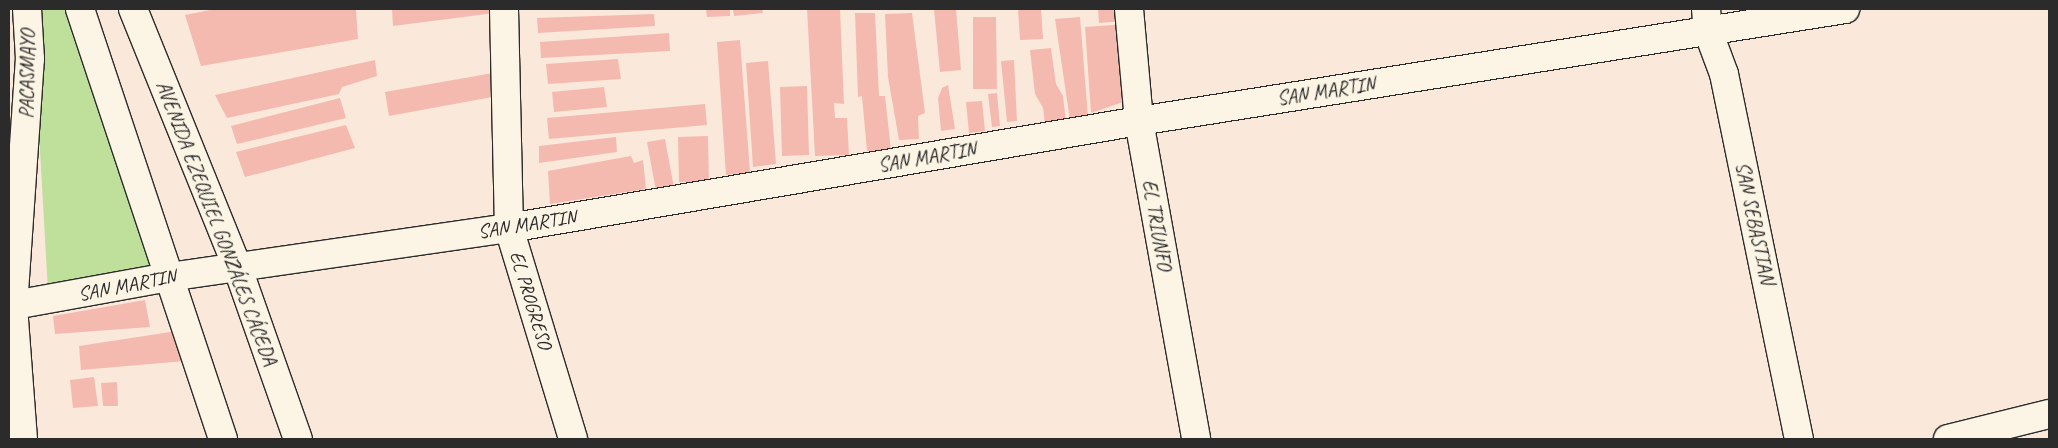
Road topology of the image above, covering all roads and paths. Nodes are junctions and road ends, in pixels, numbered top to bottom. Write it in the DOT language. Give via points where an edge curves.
graph roads {
  1 [pos="27,9"];
  2 [pos="80,9"];
  3 [pos="133,9"];
  4 [pos="504,9"];
  5 [pos="1129,9"];
  6 [pos="1845,9"];
  7 [pos="1707,20"];
  8 [pos="1139,121"];
  9 [pos="510,228"];
  10 [pos="237,266"];
  11 [pos="169,276"];
  12 [pos="11,306"];
  13 [pos="2049,414"];
  14 [pos="23,439"];
  15 [pos="223,439"];
  16 [pos="298,439"];
  17 [pos="573,439"];
  18 [pos="1196,439"];
  19 [pos="1799,439"];
  20 [pos="1948,439"];
  1 -- 12 [label="street, PACASMAYO" via="30,59"];
  2 -- 11 [label="street"];
  3 -- 10 [label="street, AVENIDA EZEQUIEL GONZÁLES CÁCEDA"];
  4 -- 9 [label="street, EL PROGRESO"];
  5 -- 8 [label="street, EL TRIUNFO"];
  6 -- 7 [label="street, SAN MARTIN"];
  7 -- 8 [label="street, SAN MARTIN"];
  7 -- 19 [label="street, SAN SEBASTIAN" via="1724,74"];
  8 -- 9 [label="street, SAN MARTIN"];
  8 -- 18 [label="street, EL TRIUNFO"];
  9 -- 10 [label="street, SAN MARTIN"];
  9 -- 17 [label="street, EL PROGRESO"];
  10 -- 11 [label="street, SAN MARTIN"];
  10 -- 16 [label="street, AVENIDA EZEQUIEL GONZÁLES CÁCEDA"];
  11 -- 12 [label="street, SAN MARTIN"];
  11 -- 15 [label="street"];
  12 -- 14 [label="street, PACASMAYO"];
  13 -- 20 [label="street"];
}
